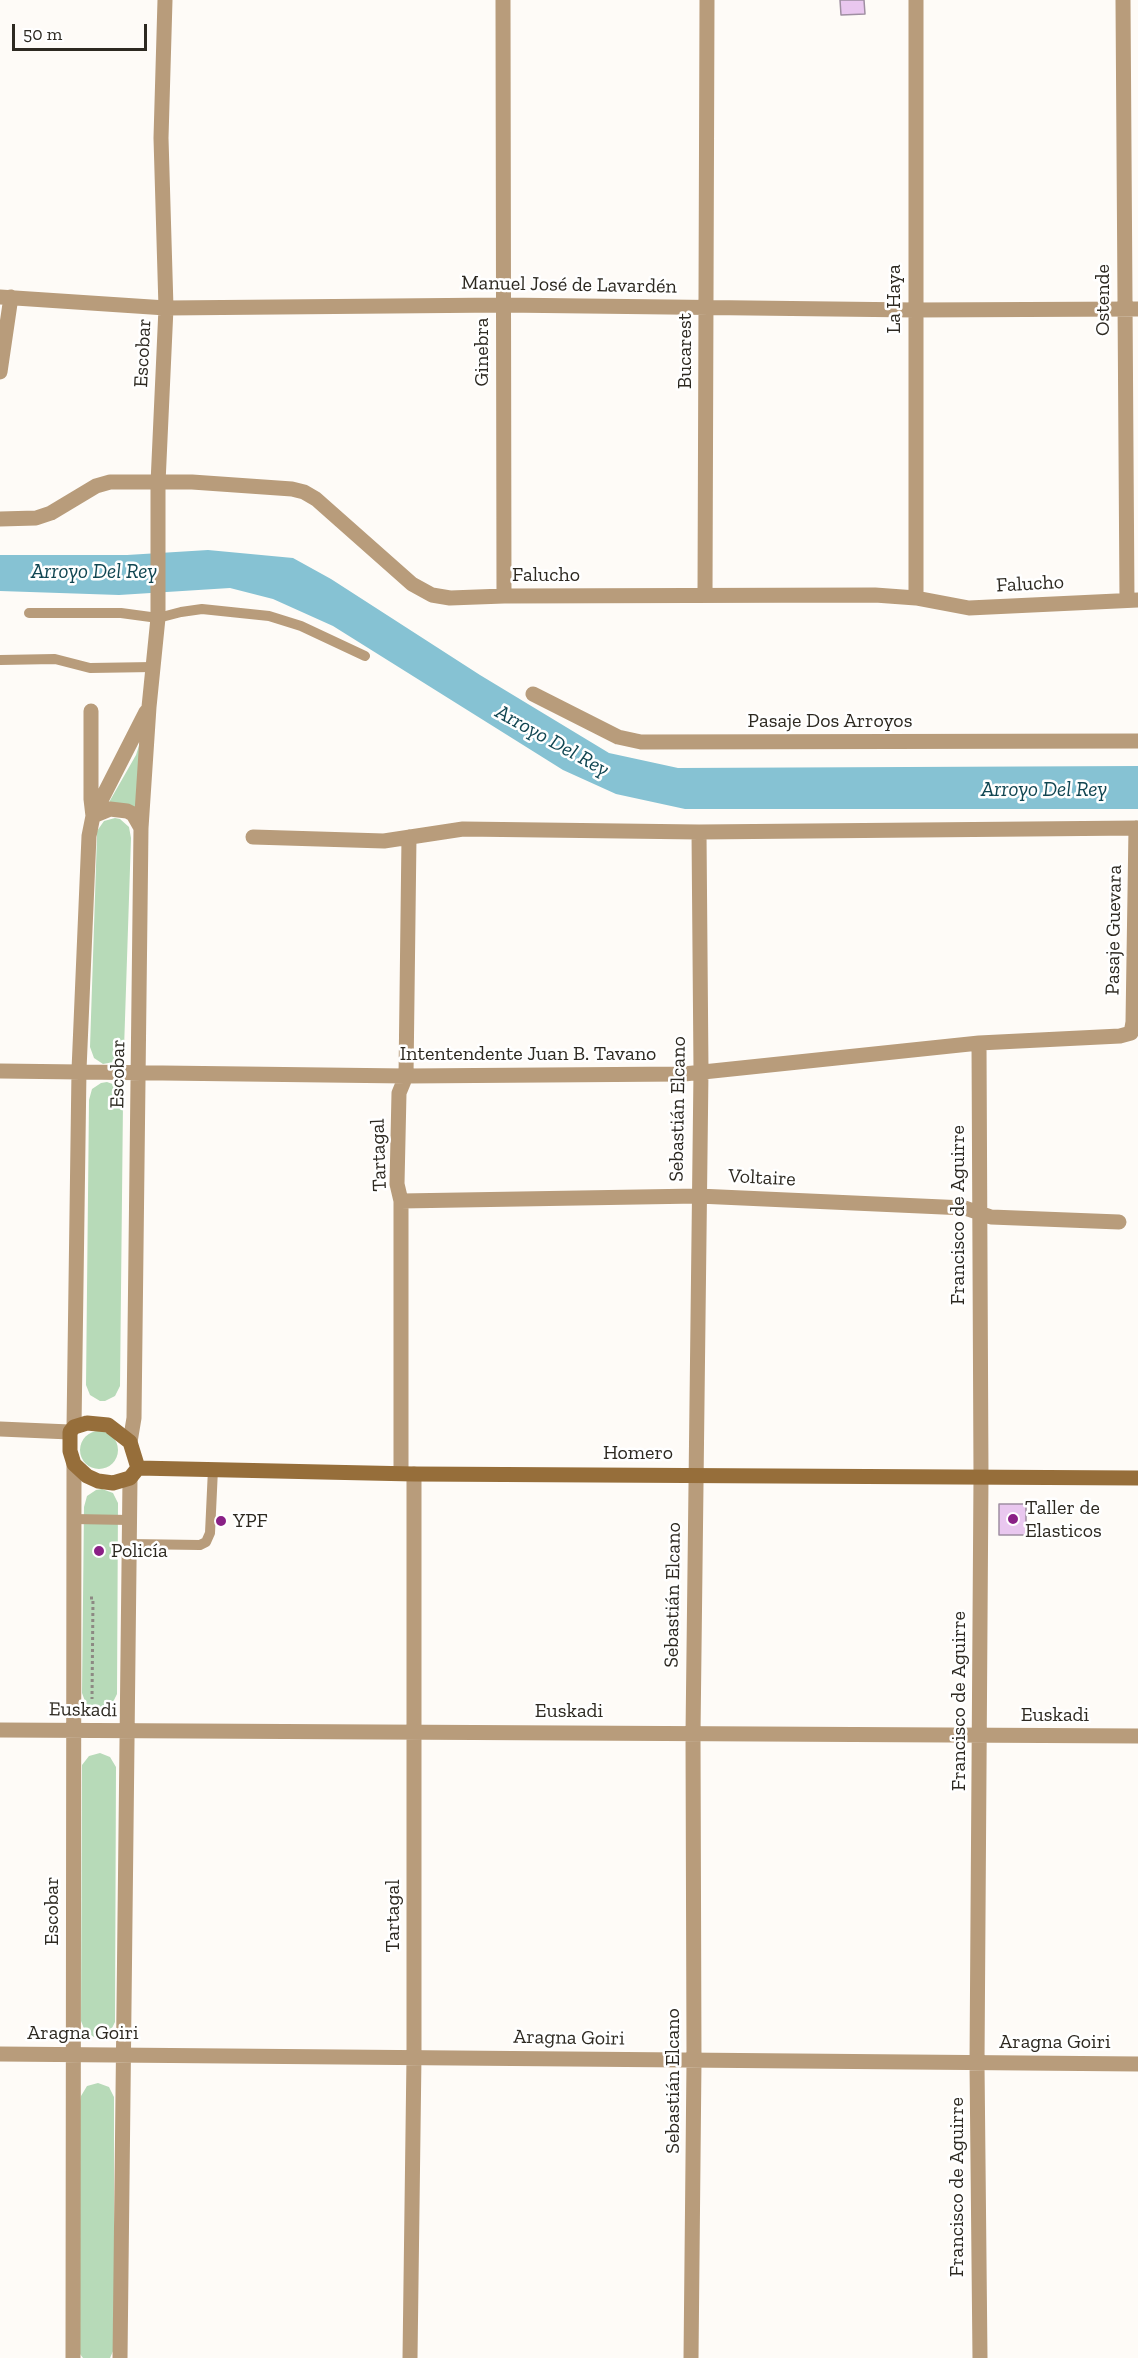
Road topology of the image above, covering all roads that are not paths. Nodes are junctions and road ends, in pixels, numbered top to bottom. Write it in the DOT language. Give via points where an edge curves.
graph roads {
  1 [pos="165,0"];
  2 [pos="503,0"];
  3 [pos="707,0"];
  4 [pos="916,0"];
  5 [pos="1123,0"];
  6 [pos="5,297"];
  7 [pos="503,305"];
  8 [pos="166,308"];
  9 [pos="706,308"];
  10 [pos="1131,309"];
  11 [pos="915,310"];
  12 [pos="0,372"];
  13 [pos="158,483"];
  14 [pos="0,519"];
  15 [pos="705,595"];
  16 [pos="504,596"];
  17 [pos="916,598"];
  18 [pos="1132,600"];
  19 [pos="29,613"];
  20 [pos="158,614"];
  21 [pos="365,657"];
  22 [pos="0,660"];
  23 [pos="153,667"];
  24 [pos="533,694"];
  25 [pos="149,707"];
  26 [pos="91,711"];
  27 [pos="1138,741"];
  28 [pos="93,816"];
  29 [pos="141,828"];
  30 [pos="1137,828"];
  31 [pos="699,832"];
  32 [pos="253,837"];
  33 [pos="409,837"];
  34 [pos="1131,1033"];
  35 [pos="979,1044"];
  36 [pos="0,1071"];
  37 [pos="79,1071"];
  38 [pos="701,1071"];
  39 [pos="139,1073"];
  40 [pos="406,1076"];
  41 [pos="698,1196"];
  42 [pos="401,1201"];
  43 [pos="978,1212"];
  44 [pos="1119,1222"];
  45 [pos="0,1429"];
  46 [pos="72,1430"];
  47 [pos="130,1442"];
  48 [pos="74,1464"];
  49 [pos="213,1469"];
  50 [pos="134,1473"];
  51 [pos="408,1473"];
  52 [pos="695,1474"];
  53 [pos="981,1476"];
  54 [pos="1138,1478"];
  55 [pos="74,1519"];
  56 [pos="129,1520"];
  57 [pos="129,1544"];
  58 [pos="0,1730"];
  59 [pos="73,1730"];
  60 [pos="126,1731"];
  61 [pos="413,1731"];
  62 [pos="693,1733"];
  63 [pos="979,1736"];
  64 [pos="1138,1736"];
  65 [pos="74,2053"];
  66 [pos="0,2054"];
  67 [pos="122,2054"];
  68 [pos="414,2056"];
  69 [pos="694,2061"];
  70 [pos="977,2063"];
  71 [pos="1138,2064"];
  72 [pos="73,2358"];
  73 [pos="120,2358"];
  74 [pos="410,2358"];
  75 [pos="691,2358"];
  76 [pos="980,2358"];
  1 -- 8 [label="street, Escobar" via="161,138"];
  2 -- 7 [label="street, Ginebra"];
  3 -- 9 [label="street, Bucarest"];
  4 -- 11 [label="street, La Haya"];
  5 -- 10 [label="street, Ostende"];
  6 -- 8 [label="street, Manuel José de Lavardén"];
  6 -- 12 [label="street"];
  7 -- 8 [label="street, Manuel José de Lavardén"];
  7 -- 9 [label="street, Manuel José de Lavardén"];
  7 -- 16 [label="street, Ginebra"];
  8 -- 13 [label="street, Escobar"];
  9 -- 11 [label="street, Manuel José de Lavardén"];
  9 -- 15 [label="street, Bucarest"];
  10 -- 11 [label="street, Manuel José de Lavardén"];
  10 -- 18 [label="street, Ostende"];
  11 -- 17 [label="street, La Haya"];
  13 -- 14 [label="street, Falucho" via="110,482 51,513 36,518"];
  13 -- 16 [label="street, Falucho" via="192,482 304,492 412,584 432,595"];
  13 -- 20 [label="street, Escobar"];
  15 -- 16 [label="street, Falucho"];
  15 -- 17 [label="street, Falucho"];
  17 -- 18 [label="street, Falucho" via="969,608"];
  19 -- 20 [label="lane"];
  20 -- 21 [label="lane" via="201,609 268,616 301,626"];
  20 -- 23 [label="street, Escobar"];
  22 -- 23 [label="lane" via="55,659 90,668"];
  23 -- 25 [label="street, Escobar"];
  24 -- 27 [label="street, Pasaje Dos Arroyos" via="618,738 641,742"];
  25 -- 28 [label="street, Escobar"];
  25 -- 29 [label="street, Escobar"];
  26 -- 28 [label="street, Escobar"];
  28 -- 29 [label="street" via="111,809 127,811"];
  28 -- 37 [label="street, Escobar"];
  29 -- 39 [label="street, Escobar"];
  30 -- 31 [label="street"];
  30 -- 34 [label="street, Pasaje Guevara"];
  31 -- 33 [label="street" via="463,829"];
  31 -- 38 [label="street, Sebastián Elcano"];
  32 -- 33 [label="street" via="384,841"];
  33 -- 40 [label="street, Tartagal"];
  34 -- 35 [label="street, Intentendente Juan B. Tavano"];
  35 -- 38 [label="street, Intentendente Juan B. Tavano"];
  35 -- 43 [label="street, Francisco de Aguirre"];
  36 -- 37 [label="street, Intentendente Juan B. Tavano"];
  37 -- 39 [label="street, Intentendente Juan B. Tavano"];
  37 -- 46 [label="street, Escobar"];
  38 -- 40 [label="street, Intentendente Juan B. Tavano"];
  38 -- 41 [label="street, Sebastián Elcano"];
  39 -- 40 [label="street, Intentendente Juan B. Tavano"];
  39 -- 47 [label="street, Escobar" via="134,1418"];
  40 -- 42 [label="street, Tartagal" via="399,1093 397,1185"];
  41 -- 42 [label="street, Voltaire"];
  41 -- 43 [label="street, Voltaire" via="965,1208"];
  41 -- 52 [label="street, Sebastián Elcano"];
  42 -- 51 [label="street, Tartagal"];
  43 -- 44 [label="street, Voltaire" via="991,1217"];
  43 -- 53 [label="street, Francisco de Aguirre"];
  45 -- 46 [label="street"];
  46 -- 47 [label="main road" via="87,1423 108,1425"];
  46 -- 48 [label="main road" via="70,1451"];
  47 -- 50 [label="main road"];
  48 -- 50 [label="main road" via="98,1481 113,1483"];
  48 -- 55 [label="street, Escobar"];
  49 -- 50 [label="main road, Homero"];
  49 -- 51 [label="main road, Homero"];
  49 -- 57 [label="lane" via="210,1533 206,1542"];
  50 -- 56 [label="street"];
  51 -- 52 [label="main road, Homero"];
  51 -- 61 [label="street, Tartagal"];
  52 -- 53 [label="main road, Homero"];
  52 -- 62 [label="street, Sebastián Elcano"];
  53 -- 54 [label="main road, Homero"];
  53 -- 63 [label="street, Francisco de Aguirre"];
  55 -- 56 [label="lane"];
  55 -- 59 [label="street, Escobar"];
  56 -- 57 [label="street"];
  57 -- 60 [label="street"];
  58 -- 59 [label="street, Euskadi"];
  59 -- 60 [label="street, Euskadi"];
  59 -- 65 [label="street, Escobar"];
  60 -- 61 [label="street, Euskadi"];
  60 -- 67 [label="street"];
  61 -- 62 [label="street, Euskadi"];
  61 -- 68 [label="street, Tartagal"];
  62 -- 63 [label="street, Euskadi"];
  62 -- 69 [label="street, Sebastián Elcano"];
  63 -- 64 [label="street, Euskadi"];
  63 -- 70 [label="street, Francisco de Aguirre"];
  65 -- 66 [label="street, Aragna Goiri"];
  65 -- 67 [label="street, Aragna Goiri"];
  65 -- 72 [label="street, Escobar"];
  67 -- 68 [label="street, Aragna Goiri"];
  67 -- 73 [label="street"];
  68 -- 69 [label="street, Aragna Goiri"];
  68 -- 74 [label="street, Tartagal"];
  69 -- 70 [label="street, Aragna Goiri"];
  69 -- 75 [label="street, Sebastián Elcano"];
  70 -- 71 [label="street, Aragna Goiri"];
  70 -- 76 [label="street, Francisco de Aguirre"];
}
